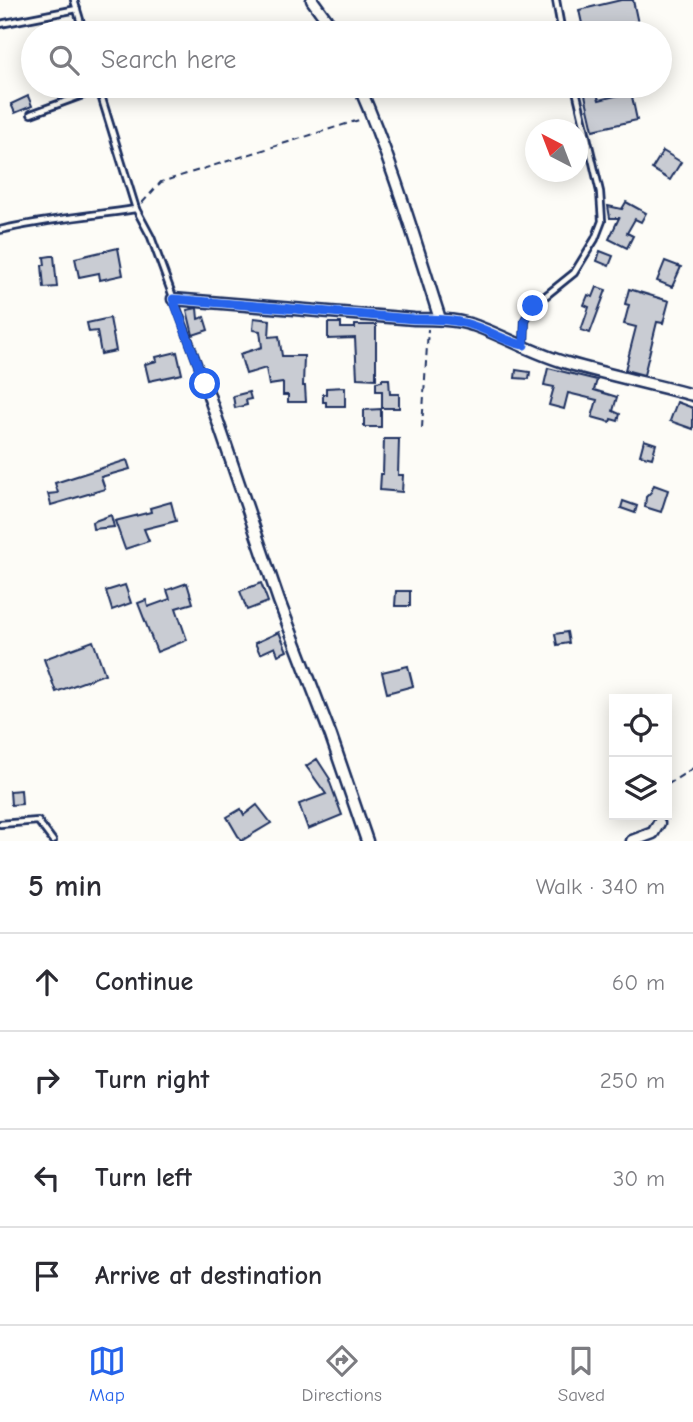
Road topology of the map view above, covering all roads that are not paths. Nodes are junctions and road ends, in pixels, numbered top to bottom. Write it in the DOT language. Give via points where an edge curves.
graph roads {
  1 [pos="74,0"];
  2 [pos="312,0"];
  3 [pos="556,0"];
  4 [pos="77,9"];
  5 [pos="80,21"];
  6 [pos="327,21"];
  7 [pos="560,21"];
  8 [pos="0,24"];
  9 [pos="71,98"];
  10 [pos="101,98"];
  11 [pos="365,98"];
  12 [pos="578,98"];
  13 [pos="31,114"];
  14 [pos="136,209"];
  15 [pos="0,230"];
  16 [pos="173,299"];
  17 [pos="440,319"];
  18 [pos="524,345"];
  19 [pos="205,384"];
  20 [pos="693,395"];
  21 [pos="659,823"];
  22 [pos="0,824"];
  23 [pos="53,841"];
  24 [pos="366,841"];
  25 [pos="632,841"];
  1 -- 4 [label="lane"];
  2 -- 6 [label="street"];
  3 -- 7 [label="lane"];
  4 -- 5 [label="lane"];
  4 -- 8 [label="lane"];
  9 -- 13 [label="lane"];
  10 -- 14 [label="lane"];
  11 -- 17 [label="street"];
  12 -- 18 [label="lane" via="600,192 602,221 574,273 533,306 525,320"];
  14 -- 15 [label="lane"];
  14 -- 16 [label="lane" via="152,237"];
  16 -- 17 [label="street"];
  16 -- 19 [label="lane"];
  17 -- 18 [label="street" via="470,324"];
  18 -- 20 [label="street" via="568,363"];
  19 -- 24 [label="street"];
  21 -- 25 [label="street" via="653,833"];
  22 -- 23 [label="lane" via="38,821"];
}
